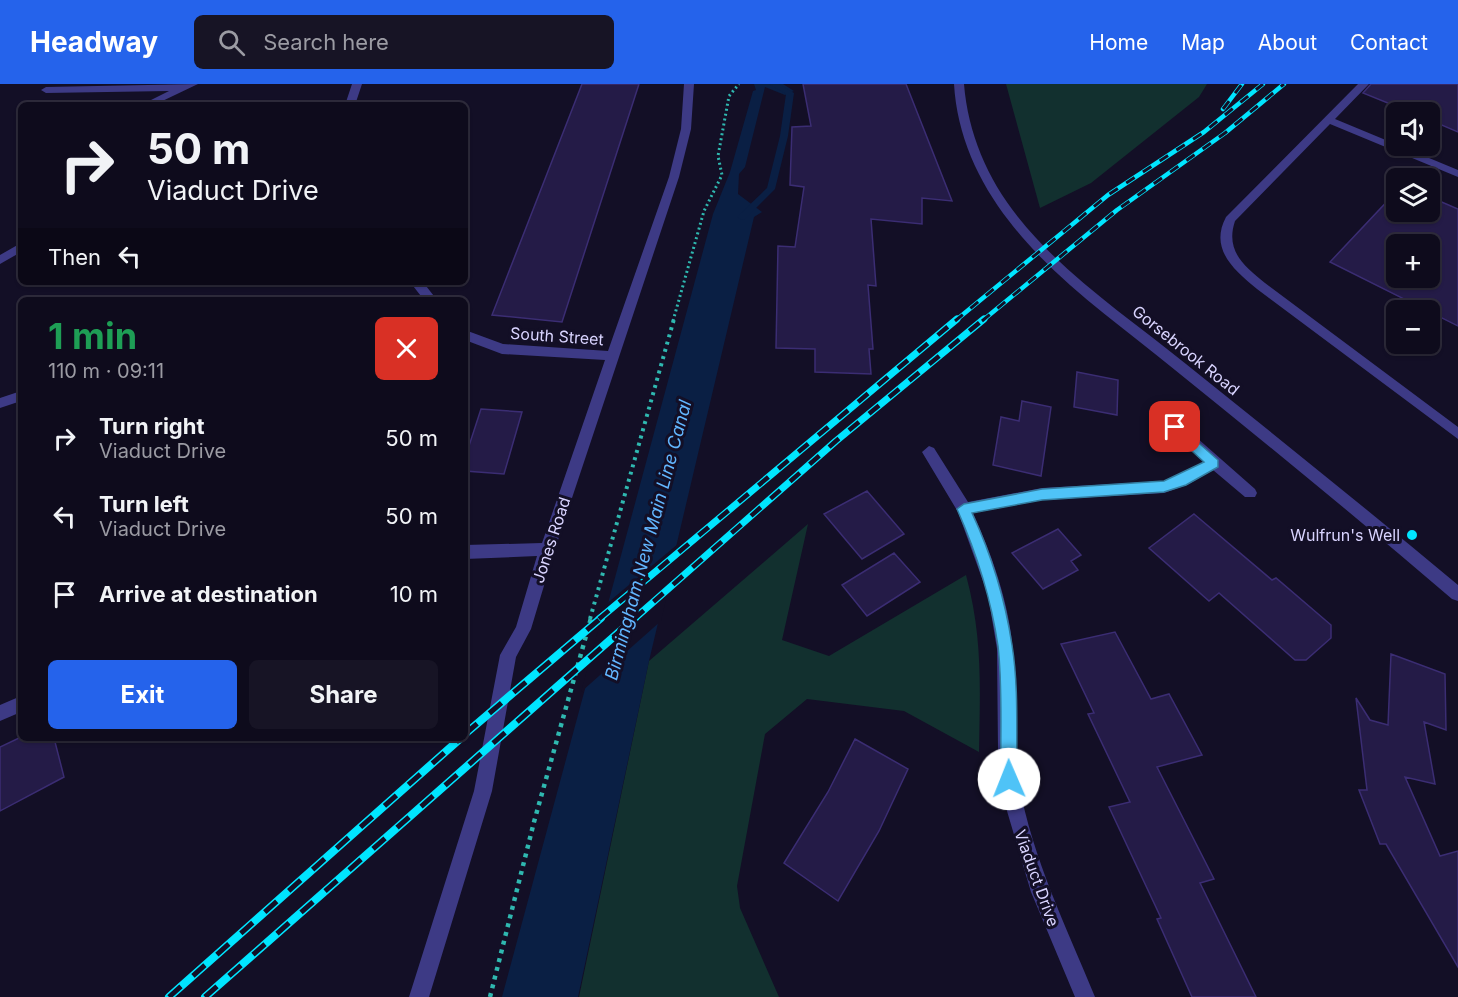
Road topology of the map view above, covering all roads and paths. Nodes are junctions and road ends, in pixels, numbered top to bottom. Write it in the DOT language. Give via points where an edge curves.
graph roads {
  1 [pos="193,84"];
  2 [pos="357,84"];
  3 [pos="689,84"];
  4 [pos="739,84"];
  5 [pos="959,84"];
  6 [pos="1364,84"];
  7 [pos="182,87"];
  8 [pos="46,90"];
  9 [pos="152,102"];
  10 [pos="351,102"];
  11 [pos="1327,119"];
  12 [pos="1458,174"];
  13 [pos="18,250"];
  14 [pos="0,260"];
  15 [pos="418,285"];
  16 [pos="428,297"];
  17 [pos="468,336"];
  18 [pos="612,356"];
  19 [pos="18,397"];
  20 [pos="0,404"];
  21 [pos="1175,427"];
  22 [pos="1458,434"];
  23 [pos="929,452"];
  24 [pos="1214,463"];
  25 [pos="1250,493"];
  26 [pos="964,509"];
  27 [pos="547,549"];
  28 [pos="468,552"];
  29 [pos="1458,594"];
  30 [pos="18,705"];
  31 [pos="0,713"];
  32 [pos="419,997"];
  33 [pos="490,997"];
  34 [pos="1085,997"];
  1 -- 7 [label="street"];
  2 -- 10 [label="street"];
  3 -- 18 [label="street, Jones Road" via="686,129 674,177"];
  4 -- 33 [label="path" via="729,96 718,156 722,175 704,211 534,822"];
  5 -- 29 [label="street, Gorsebrook Road" via="963,123 975,153 999,197 1026,234 1086,290"];
  6 -- 11 [label="street"];
  7 -- 8 [label="street"];
  7 -- 9 [label="street"];
  11 -- 12 [label="street"];
  11 -- 22 [label="street" via="1230,220 1223,234 1226,249 1239,268 1261,286"];
  13 -- 14 [label="street"];
  15 -- 16 [label="street"];
  17 -- 18 [label="street, South Street" via="502,349"];
  18 -- 27 [label="street, Jones Road"];
  19 -- 20 [label="street"];
  21 -- 24 [label="street"];
  23 -- 26 [label="street, Viaduct Drive"];
  24 -- 25 [label="street"];
  24 -- 26 [label="street" via="1164,487 1042,494"];
  26 -- 34 [label="street, Viaduct Drive" via="995,592 1005,648 1009,779 1022,844 1039,894"];
  27 -- 28 [label="street"];
  27 -- 32 [label="street, Jones Road" via="523,629 508,655 483,791"];
  30 -- 31 [label="street"];
}
